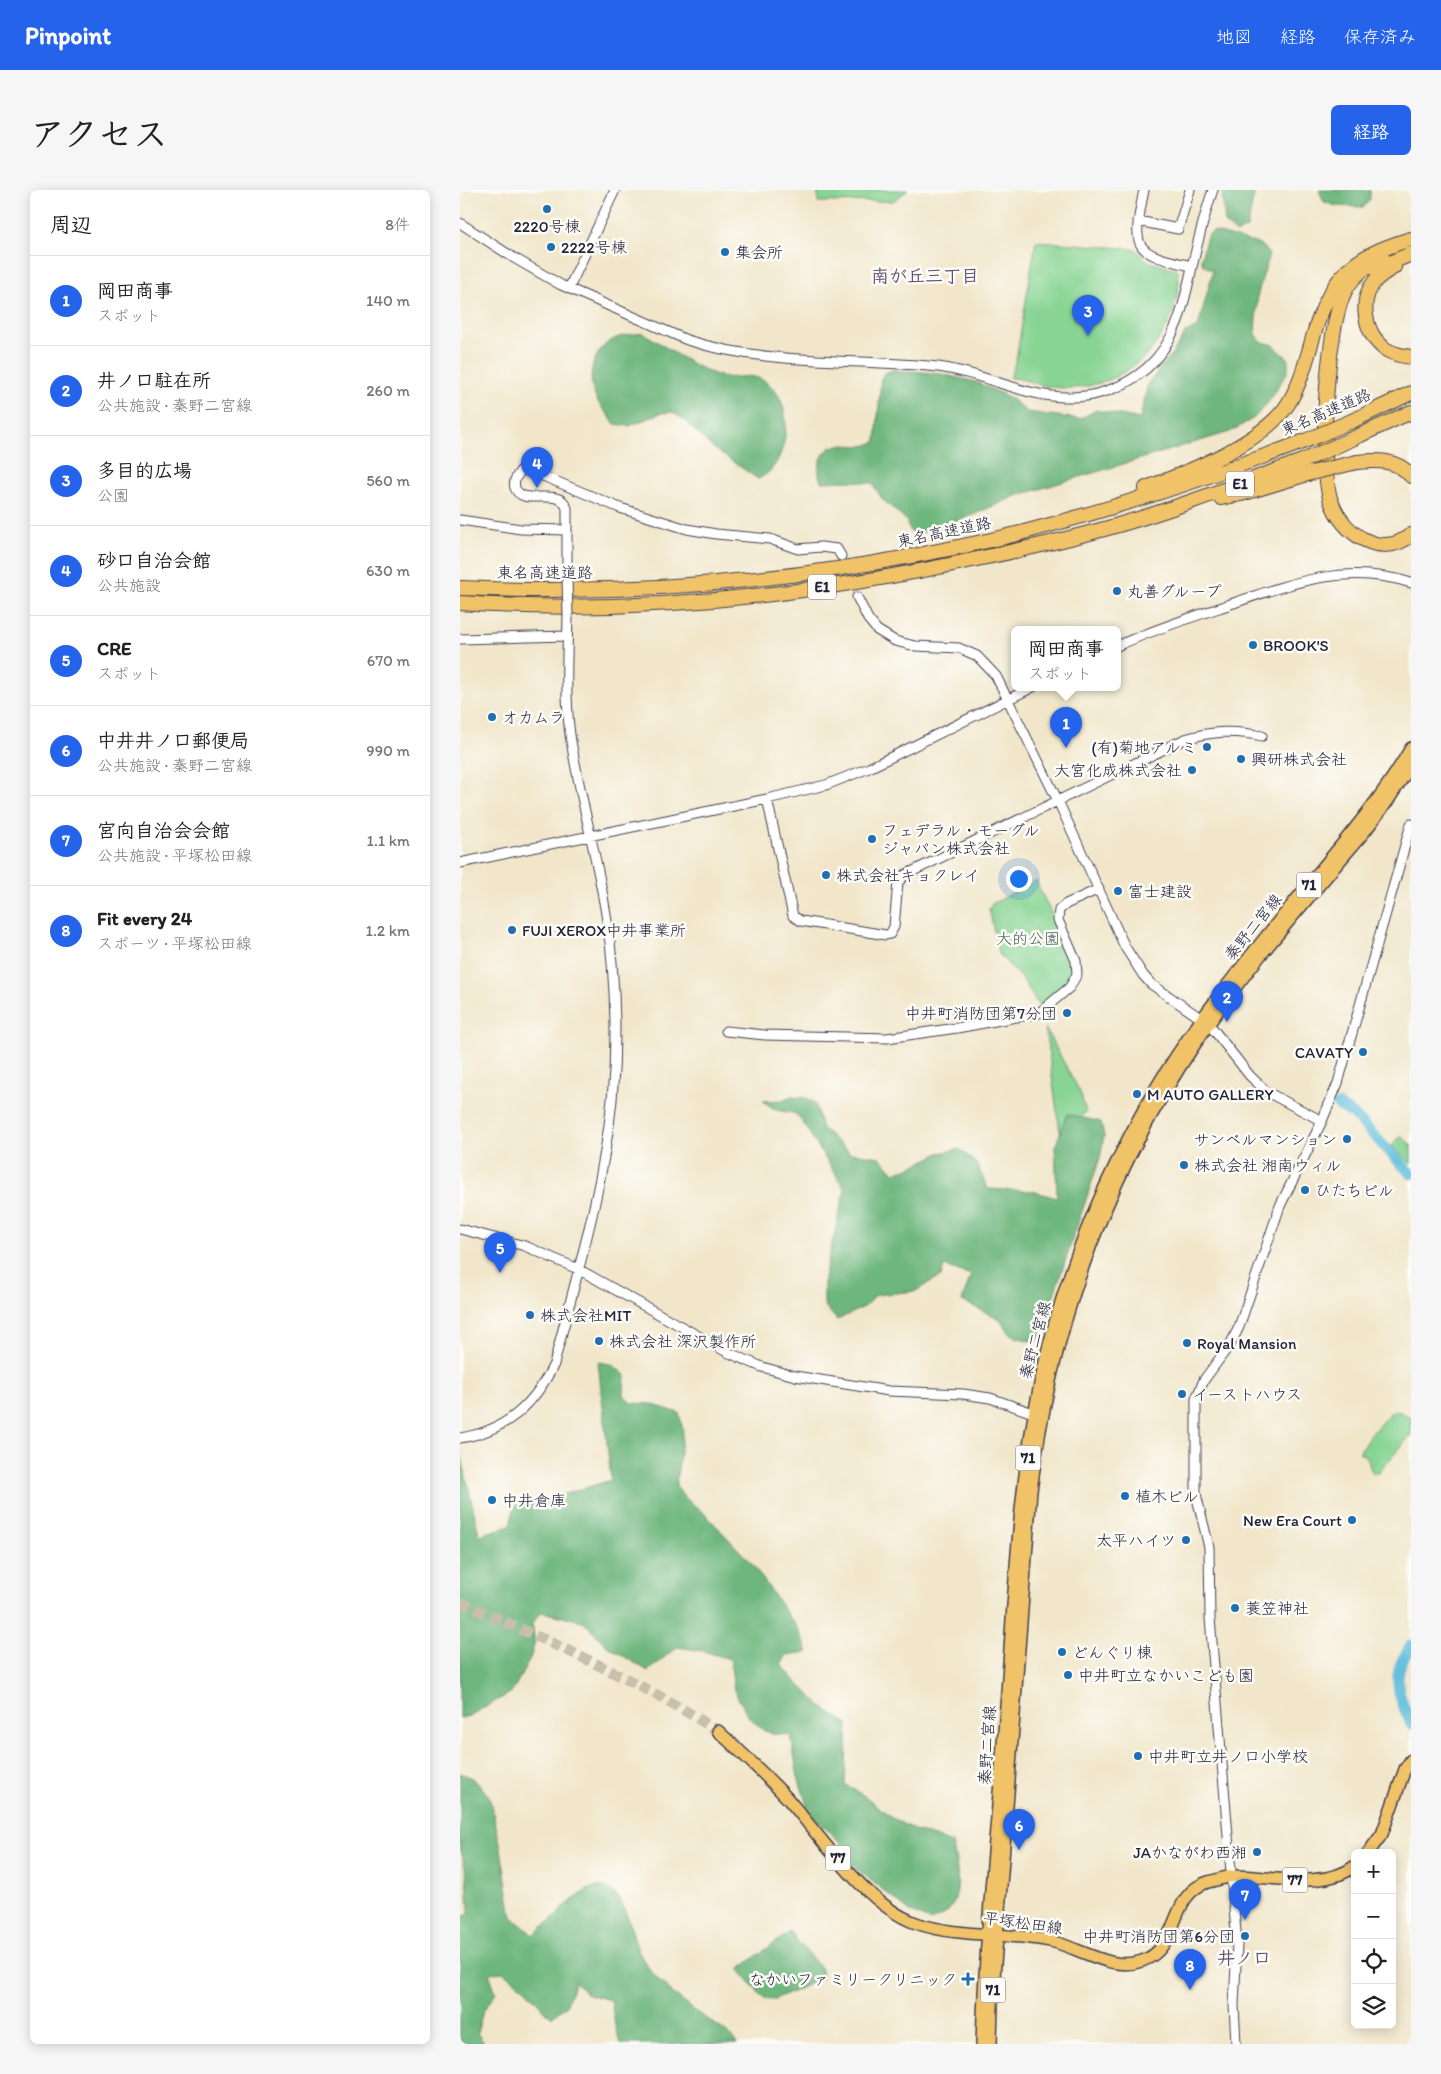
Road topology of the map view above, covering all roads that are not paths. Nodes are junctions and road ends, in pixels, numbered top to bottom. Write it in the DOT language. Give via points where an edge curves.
graph roads {
  1 [pos="615,190"];
  2 [pos="1144,190"];
  3 [pos="1190,190"];
  4 [pos="1213,190"];
  5 [pos="1138,221"];
  6 [pos="460,224"];
  7 [pos="1411,239"];
  8 [pos="1411,244"];
  9 [pos="1411,255"];
  10 [pos="1192,266"];
  11 [pos="569,288"];
  12 [pos="1411,358"];
  13 [pos="1411,393"];
  14 [pos="1411,412"];
  15 [pos="1306,467"];
  16 [pos="1411,476"];
  17 [pos="460,520"];
  18 [pos="1411,524"];
  19 [pos="567,530"];
  20 [pos="1028,532"];
  21 [pos="1411,535"];
  22 [pos="841,556"];
  23 [pos="1411,583"];
  24 [pos="460,588"];
  25 [pos="857,597"];
  26 [pos="460,603"];
  27 [pos="567,636"];
  28 [pos="460,639"];
  29 [pos="1121,644"];
  30 [pos="1025,691"];
  31 [pos="1008,699"];
  32 [pos="1262,736"];
  33 [pos="1411,748"];
  34 [pos="1411,765"];
  35 [pos="768,800"];
  36 [pos="1058,801"];
  37 [pos="1411,824"];
  38 [pos="590,836"];
  39 [pos="460,863"];
  40 [pos="1099,889"];
  41 [pos="1205,1021"];
  42 [pos="726,1030"];
  43 [pos="1322,1122"];
  44 [pos="460,1229"];
  45 [pos="578,1269"];
  46 [pos="1038,1415"];
  47 [pos="460,1438"];
  48 [pos="718,1732"];
  49 [pos="1411,1760"];
  50 [pos="1371,1849"];
  51 [pos="1351,1869"];
  52 [pos="1232,1876"];
  53 [pos="993,1935"];
  54 [pos="982,2044"];
  55 [pos="991,2044"];
  56 [pos="1236,2044"];
  1 -- 11 [label="street"];
  2 -- 5 [label="street"];
  3 -- 5 [label="street" via="1178,229"];
  4 -- 10 [label="street"];
  5 -- 10 [label="street" via="1138,239 1146,251 1153,256"];
  6 -- 11 [label="street"];
  7 -- 20 [label="highway" via="1362,258 1333,287 1299,382 1287,406 1266,428 1229,452 1158,484"];
  8 -- 21 [label="highway" via="1366,267 1344,293 1331,348 1326,465 1330,500 1347,528 1371,543 1384,546 1400,543"];
  9 -- 12 [label="highway" via="1374,282 1365,310 1368,326 1384,348"];
  9 -- 18 [label="highway" via="1376,267 1359,284 1347,304 1336,349 1332,472 1339,504 1355,528 1370,536 1386,538 1401,533"];
  10 -- 11 [label="street" via="1176,328 1157,358 1134,378 1109,390 1067,397 1046,396 975,374 939,367 734,353 687,340"];
  13 -- 20 [label="highway, 東名高速道路 / E1, bridge" via="1305,441 1232,469"];
  14 -- 15 [label="highway, 東名高速道路 / E1, bridge" via="1354,438"];
  15 -- 16 [label="highway, bridge" via="1372,460 1400,466"];
  15 -- 26 [label="highway, 東名高速道路 / E1" via="1107,528 920,572 823,587 652,604"];
  17 -- 19 [label="street" via="521,529"];
  19 -- 22 [label="street" via="567,508 561,500 528,497 517,491 515,478 521,470 531,471 620,508 687,529 770,539 798,549 830,547 837,549"];
  19 -- 27 [label="street, bridge"];
  20 -- 24 [label="highway, 東名高速道路 / E1" via="861,566 775,578 589,590"];
  23 -- 29 [label="street" via="1364,574 1308,579 1185,619"];
  25 -- 31 [label="street" via="877,630 895,641 915,646 959,648 978,656 996,676"];
  27 -- 28 [label="street"];
  27 -- 38 [label="street" via="570,733"];
  30 -- 31 [label="street"];
  31 -- 35 [label="street" via="869,768 826,785"];
  31 -- 36 [label="street"];
  32 -- 36 [label="street" via="1217,731 1186,739"];
  33 -- 41 [label="main road, 秦野二宮線 / 71" via="1368,813 1233,977"];
  34 -- 41 [label="main road, 秦野二宮線 / 71" via="1364,831"];
  35 -- 36 [label="street" via="793,916 801,921 881,935 890,934 893,930 897,886 901,878"];
  35 -- 38 [label="street"];
  36 -- 40 [label="street"];
  37 -- 43 [label="street" via="1348,1052"];
  38 -- 39 [label="street"];
  38 -- 45 [label="street" via="604,901 615,1023 612,1100 604,1156"];
  40 -- 41 [label="street" via="1125,947 1143,975 1159,990"];
  40 -- 42 [label="street" via="1059,910 1058,920 1076,961 1077,974 1070,987 1039,1013 887,1038 784,1036"];
  41 -- 43 [label="street" via="1217,1031 1266,1092"];
  41 -- 46 [label="main road, 秦野二宮線 / 71" via="1153,1093 1104,1189 1068,1280 1052,1335"];
  43 -- 52 [label="street" via="1280,1206 1239,1327 1204,1380 1196,1399 1196,1494 1209,1547 1210,1618"];
  44 -- 45 [label="street" via="525,1246"];
  45 -- 46 [label="street" via="727,1352 762,1367 795,1376 889,1391 990,1398"];
  45 -- 47 [label="street" via="554,1364 538,1392 504,1423"];
  46 -- 53 [label="main road, 秦野二宮線 / 71"];
  48 -- 53 [label="main road, 平塚松田線 / 77" via="754,1763 852,1874 888,1907 902,1917 934,1928"];
  49 -- 50 [label="main road" via="1382,1834"];
  51 -- 52 [label="main road, 平塚松田線 / 77" via="1330,1877 1307,1880"];
  52 -- 53 [label="main road, 平塚松田線 / 77" via="1207,1882 1192,1890 1180,1908 1166,1944 1150,1958 1136,1963 1114,1963 1050,1941"];
  52 -- 56 [label="street" via="1237,1944"];
  53 -- 54 [label="main road, 秦野二宮線 / 71"];
  53 -- 55 [label="main road, 秦野二宮線 / 71"];
}
